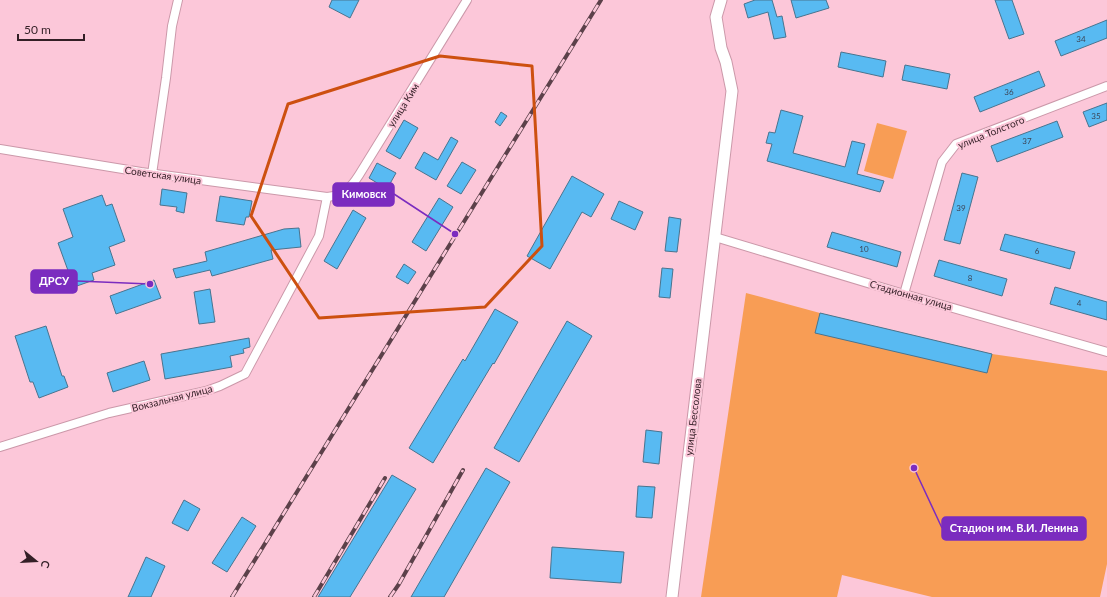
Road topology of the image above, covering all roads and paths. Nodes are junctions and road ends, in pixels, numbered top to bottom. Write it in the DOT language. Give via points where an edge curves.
graph roads {
  1 [pos="178,0"];
  2 [pos="467,0"];
  3 [pos="721,0"];
  4 [pos="1107,86"];
  5 [pos="0,150"];
  6 [pos="152,174"];
  7 [pos="328,197"];
  8 [pos="715,237"];
  9 [pos="904,294"];
  10 [pos="1107,352"];
  11 [pos="0,447"];
  12 [pos="672,597"];
  1 -- 6 [label="street" via="172,26"];
  2 -- 7 [label="street, улица Ким" via="352,185 337,196"];
  3 -- 8 [label="main road, улица Бессолова" via="716,17 732,91"];
  4 -- 9 [label="street, улица Толстого" via="956,144 942,162"];
  5 -- 6 [label="street, Советская улица"];
  6 -- 7 [label="street, Советская улица"];
  7 -- 11 [label="street, Вокзальная улица" via="319,236 246,374 220,386 109,413"];
  8 -- 9 [label="street, Стадионная улица"];
  8 -- 12 [label="main road, улица Бессолова"];
  9 -- 10 [label="street, Стадионная улица"];
}
